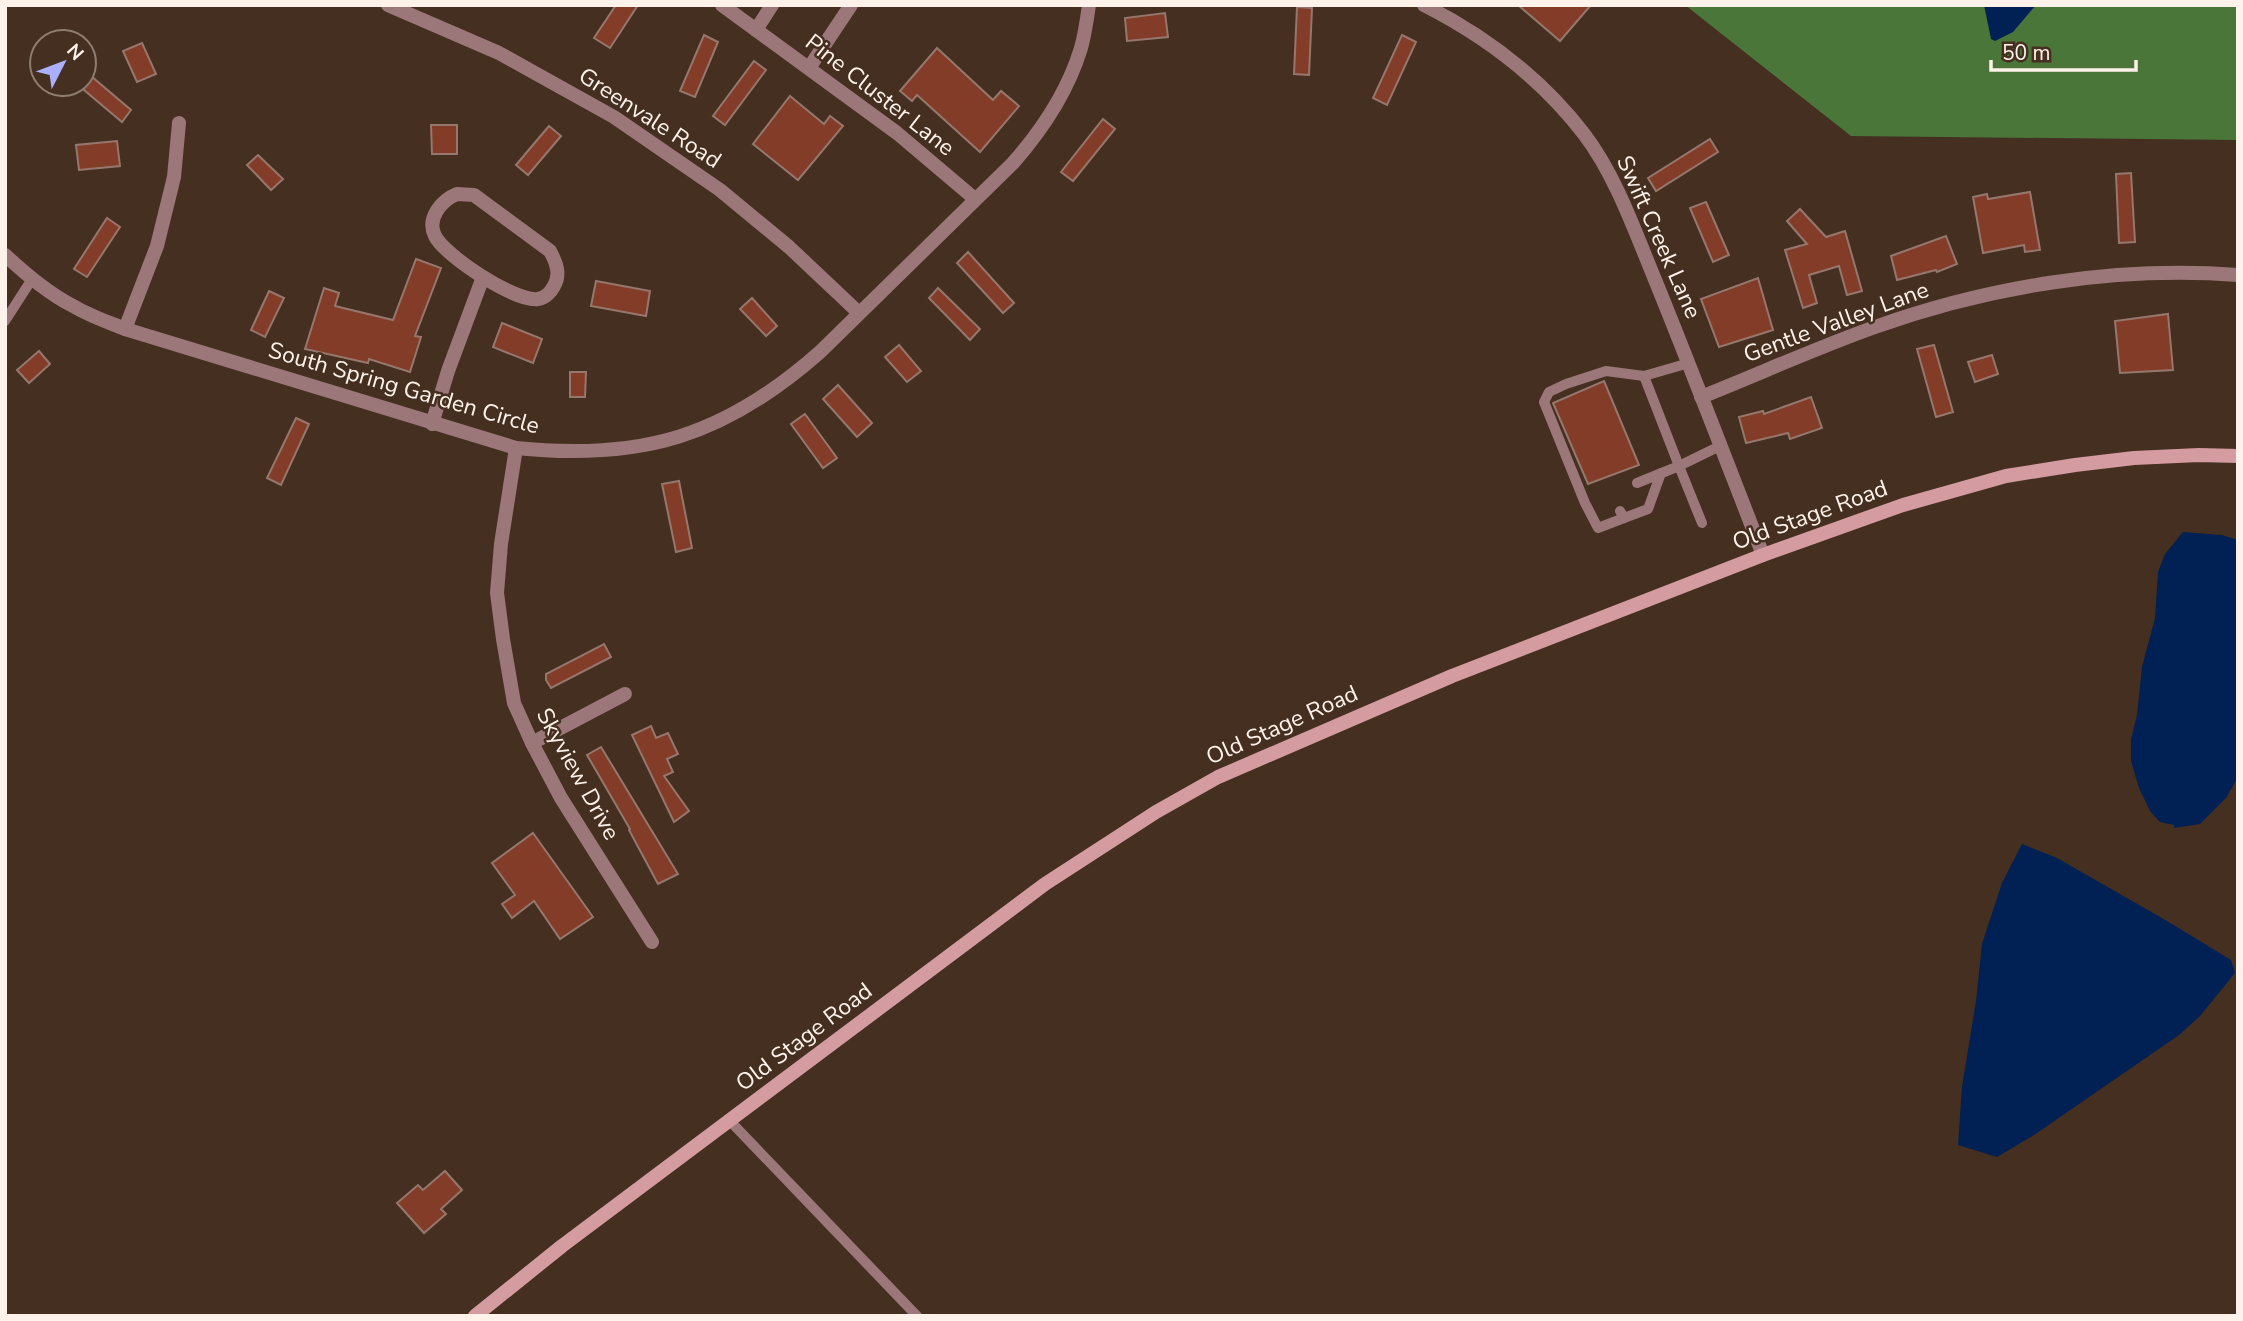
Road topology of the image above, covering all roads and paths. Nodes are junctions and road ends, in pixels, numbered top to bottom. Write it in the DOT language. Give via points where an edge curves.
graph roads {
  1 [pos="388,5"];
  2 [pos="722,5"];
  3 [pos="772,5"];
  4 [pos="850,5"];
  5 [pos="1090,5"];
  6 [pos="1424,5"];
  7 [pos="756,30"];
  8 [pos="809,68"];
  9 [pos="179,123"];
  10 [pos="975,199"];
  11 [pos="5,255"];
  12 [pos="2238,275"];
  13 [pos="483,277"];
  14 [pos="32,279"];
  15 [pos="858,312"];
  16 [pos="5,321"];
  17 [pos="125,329"];
  18 [pos="1689,363"];
  19 [pos="1644,376"];
  20 [pos="1702,397"];
  21 [pos="432,424"];
  22 [pos="1720,446"];
  23 [pos="516,448"];
  24 [pos="2238,456"];
  25 [pos="1679,466"];
  26 [pos="1661,473"];
  27 [pos="1637,483"];
  28 [pos="1702,523"];
  29 [pos="1763,555"];
  30 [pos="625,694"];
  31 [pos="532,743"];
  32 [pos="652,942"];
  33 [pos="730,1121"];
  34 [pos="475,1316"];
  35 [pos="917,1316"];
  1 -- 15 [label="street, Greenvale Road" via="499,53 614,117 720,190"];
  2 -- 7 [label="street, Pine Cluster Lane"];
  3 -- 7 [label="street"];
  4 -- 8 [label="street"];
  5 -- 10 [label="street, South Spring Garden Circle" via="1082,47 1065,89 1039,133"];
  6 -- 18 [label="street, Swift Creek Lane" via="1493,45 1528,73 1585,136 1605,164"];
  7 -- 8 [label="street, Pine Cluster Lane"];
  8 -- 10 [label="street, Pine Cluster Lane"];
  9 -- 17 [label="street" via="174,177 157,246"];
  10 -- 15 [label="street, South Spring Garden Circle"];
  11 -- 14 [label="street, South Spring Garden Circle"];
  12 -- 20 [label="street, Gentle Valley Lane" via="2127,275 2061,281 1948,304 1875,327"];
  13 -- 13 [label="street" via="440,244 433,233 433,219 441,205 457,194 474,195 545,246 558,273 549,293 537,299 514,295"];
  13 -- 21 [label="street"];
  14 -- 16 [label="lane"];
  14 -- 17 [label="street, South Spring Garden Circle" via="75,308"];
  15 -- 23 [label="street, South Spring Garden Circle" via="790,378 726,419 691,433 655,444 585,453"];
  17 -- 21 [label="street, South Spring Garden Circle"];
  18 -- 19 [label="lane"];
  18 -- 20 [label="street, Swift Creek Lane"];
  19 -- 25 [label="lane"];
  19 -- 26 [label="lane" via="1606,371 1549,392 1544,402 1598,528 1647,509"];
  20 -- 22 [label="street, Swift Creek Lane"];
  21 -- 23 [label="street, South Spring Garden Circle"];
  22 -- 25 [label="lane"];
  22 -- 29 [label="street, Swift Creek Lane"];
  23 -- 31 [label="street, Skyview Drive" via="497,593 514,703"];
  24 -- 29 [label="main road, Old Stage Road" via="2134,457 2006,477 1903,505"];
  25 -- 26 [label="lane"];
  25 -- 28 [label="lane"];
  26 -- 27 [label="lane"];
  29 -- 33 [label="main road, Old Stage Road" via="1452,676 1218,777 1045,884"];
  30 -- 31 [label="street"];
  31 -- 32 [label="street, Skyview Drive" via="561,798"];
  33 -- 34 [label="main road, Old Stage Road"];
  33 -- 35 [label="lane"];
}
